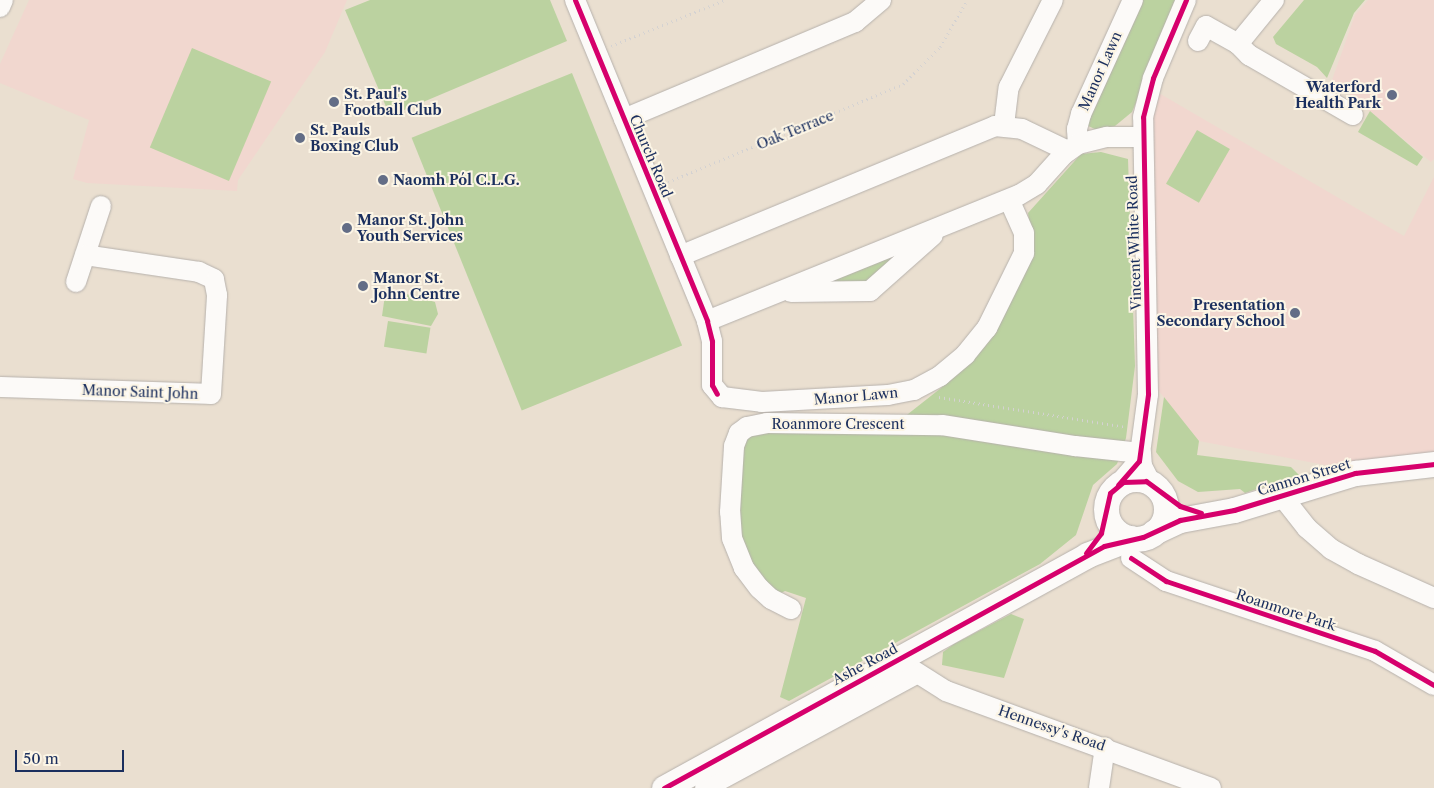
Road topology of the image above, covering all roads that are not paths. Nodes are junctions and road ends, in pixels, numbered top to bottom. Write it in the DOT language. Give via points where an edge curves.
graph roads {
  1 [pos="4,0"];
  2 [pos="575,0"];
  3 [pos="881,0"];
  4 [pos="1052,0"];
  5 [pos="1133,0"];
  6 [pos="1186,0"];
  7 [pos="1274,0"];
  8 [pos="0,7"];
  9 [pos="1206,26"];
  10 [pos="1238,44"];
  11 [pos="1353,115"];
  12 [pos="624,119"];
  13 [pos="1004,125"];
  14 [pos="1142,137"];
  15 [pos="1073,147"];
  16 [pos="1009,200"];
  17 [pos="101,206"];
  18 [pos="941,227"];
  19 [pos="85,255"];
  20 [pos="680,256"];
  21 [pos="76,282"];
  22 [pos="781,292"];
  23 [pos="707,321"];
  24 [pos="0,387"];
  25 [pos="1140,453"];
  26 [pos="1434,464"];
  27 [pos="1118,485"];
  28 [pos="1156,488"];
  29 [pos="1281,495"];
  30 [pos="1106,510"];
  31 [pos="1211,514"];
  32 [pos="1139,543"];
  33 [pos="1078,560"];
  34 [pos="1434,598"];
  35 [pos="791,609"];
  36 [pos="906,667"];
  37 [pos="1434,685"];
  38 [pos="1105,747"];
  39 [pos="709,780"];
  40 [pos="664,788"];
  41 [pos="1099,788"];
  42 [pos="1211,788"];
  1 -- 8 [label="street"];
  2 -- 12 [label="street, Church Road"];
  3 -- 12 [label="street" via="855,22"];
  4 -- 13 [label="street" via="1009,87"];
  5 -- 15 [label="street, Manor Lawn" via="1081,114"];
  6 -- 14 [label="street, Vincent White Road" via="1153,78 1144,107"];
  7 -- 10 [label="street"];
  9 -- 10 [label="street"];
  10 -- 11 [label="street" via="1249,55"];
  12 -- 20 [label="street, Church Road"];
  13 -- 15 [label="street"];
  13 -- 20 [label="street" via="981,131"];
  14 -- 15 [label="street" via="1107,137"];
  14 -- 25 [label="street, Vincent White Road" via="1149,366"];
  15 -- 16 [label="street" via="1037,184"];
  16 -- 18 [label="street"];
  16 -- 23 [label="street, Manor Lawn" via="1024,233 1026,248 991,320 974,345 953,366 932,381 906,392 770,402 722,397 712,386 712,341"];
  17 -- 19 [label="street"];
  18 -- 22 [label="street"];
  18 -- 22 [label="street" via="870,291"];
  19 -- 21 [label="street"];
  19 -- 24 [label="street, Manor Saint John" via="200,272 214,279 217,295 211,394"];
  20 -- 23 [label="street, Church Road"];
  22 -- 23 [label="street"];
  25 -- 27 [label="street, Vincent White Road" via="1134,471"];
  25 -- 28 [label="street" via="1142,466"];
  25 -- 35 [label="street, Roanmore Crescent" via="942,425 767,424 744,428 737,436 733,456 732,538 740,559 759,588 771,599"];
  26 -- 29 [label="main road, Cannon Street" via="1366,470"];
  27 -- 28 [label="main road" via="1134,479"];
  27 -- 30 [label="main road" via="1108,498"];
  28 -- 31 [label="main road, Cannon Street" via="1184,508"];
  28 -- 32 [label="main road" via="1165,504 1164,516"];
  29 -- 31 [label="main road, Cannon Street"];
  29 -- 34 [label="street" via="1307,528 1331,549"];
  30 -- 32 [label="main road" via="1115,530"];
  30 -- 33 [label="main road, Ashe Road" via="1101,533"];
  31 -- 32 [label="main road, Cannon Street" via="1180,520"];
  32 -- 33 [label="main road, Ashe Road" via="1112,543"];
  32 -- 37 [label="street, Roanmore Park" via="1166,581 1375,651"];
  33 -- 36 [label="main road, Ashe Road"];
  36 -- 38 [label="street, Hennessy's Road" via="956,694"];
  36 -- 39 [label="main road, Ashe Road"];
  38 -- 41 [label="street"];
  38 -- 42 [label="street, Hennessy's Road"];
  39 -- 40 [label="main road, Ashe Road"];
}
